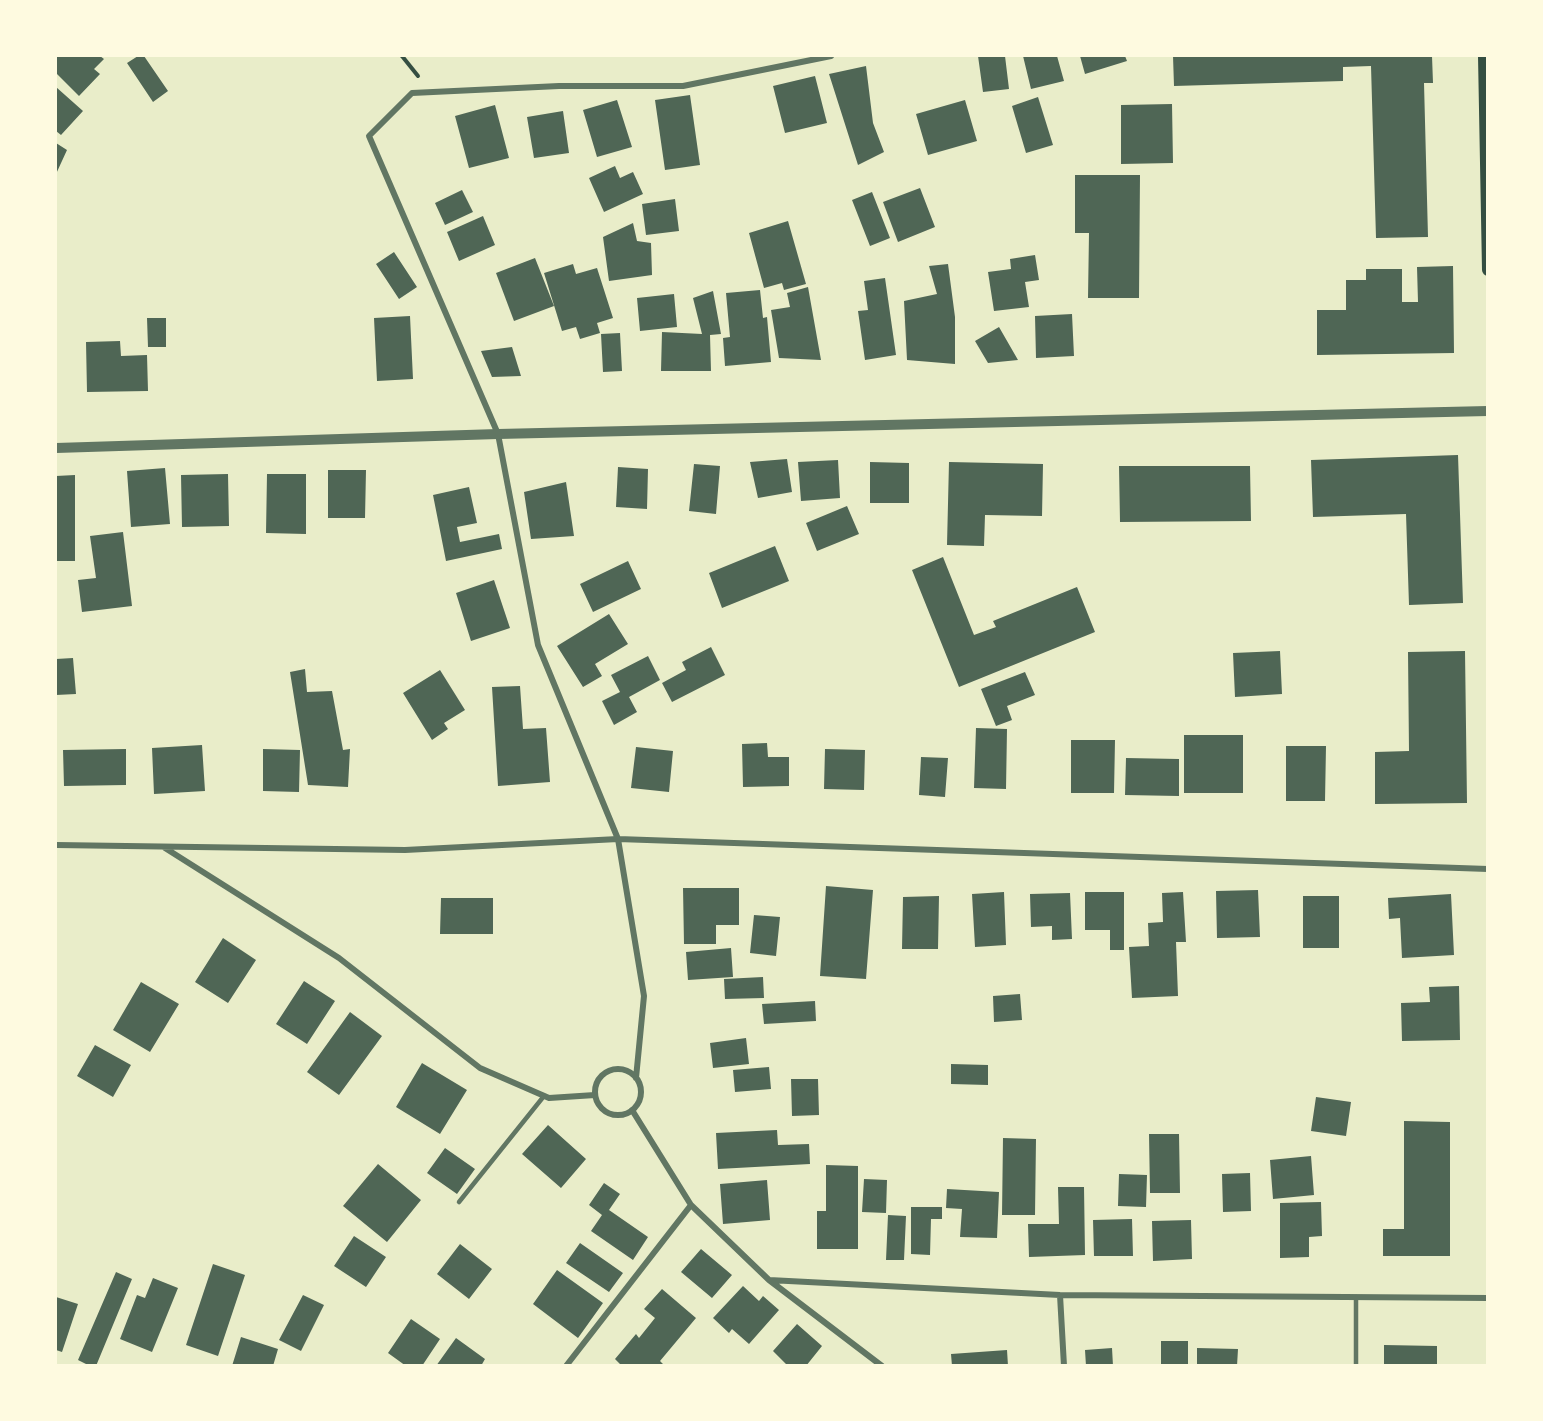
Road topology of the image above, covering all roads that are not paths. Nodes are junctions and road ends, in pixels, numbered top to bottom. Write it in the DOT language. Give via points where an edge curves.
graph roads {
  1 [pos="831,56"];
  2 [pos="1484,56"];
  3 [pos="1488,270"];
  4 [pos="1488,411"];
  5 [pos="498,434"];
  6 [pos="56,448"];
  7 [pos="618,839"];
  8 [pos="56,845"];
  9 [pos="164,848"];
  10 [pos="1488,868"];
  11 [pos="636,1078"];
  12 [pos="595,1095"];
  13 [pos="544,1096"];
  14 [pos="632,1110"];
  15 [pos="459,1202"];
  16 [pos="691,1205"];
  17 [pos="769,1280"];
  18 [pos="1060,1295"];
  19 [pos="1356,1297"];
  20 [pos="1488,1298"];
  21 [pos="566,1365"];
  22 [pos="882,1365"];
  23 [pos="1064,1365"];
  24 [pos="1356,1365"];
  1 -- 5 [label="street" via="683,86 559,86 412,93 369,136"];
  2 -- 3 [label="main road"];
  4 -- 5 [label="street"];
  5 -- 6 [label="street"];
  5 -- 7 [label="street" via="538,645"];
  7 -- 9 [label="street" via="405,850"];
  7 -- 10 [label="street"];
  7 -- 11 [label="street" via="644,996"];
  8 -- 9 [label="street"];
  9 -- 13 [label="street" via="339,958 480,1068"];
  11 -- 12 [label="street" via="624,1070 610,1071 598,1080"];
  11 -- 14 [label="street" via="641,1092"];
  12 -- 13 [label="street"];
  12 -- 14 [label="street" via="609,1113"];
  13 -- 15 [label="lane"];
  14 -- 16 [label="street"];
  16 -- 17 [label="street"];
  16 -- 21 [label="street"];
  17 -- 18 [label="street"];
  17 -- 22 [label="street"];
  18 -- 19 [label="street"];
  18 -- 23 [label="street"];
  19 -- 20 [label="street"];
  19 -- 24 [label="lane"];
}
